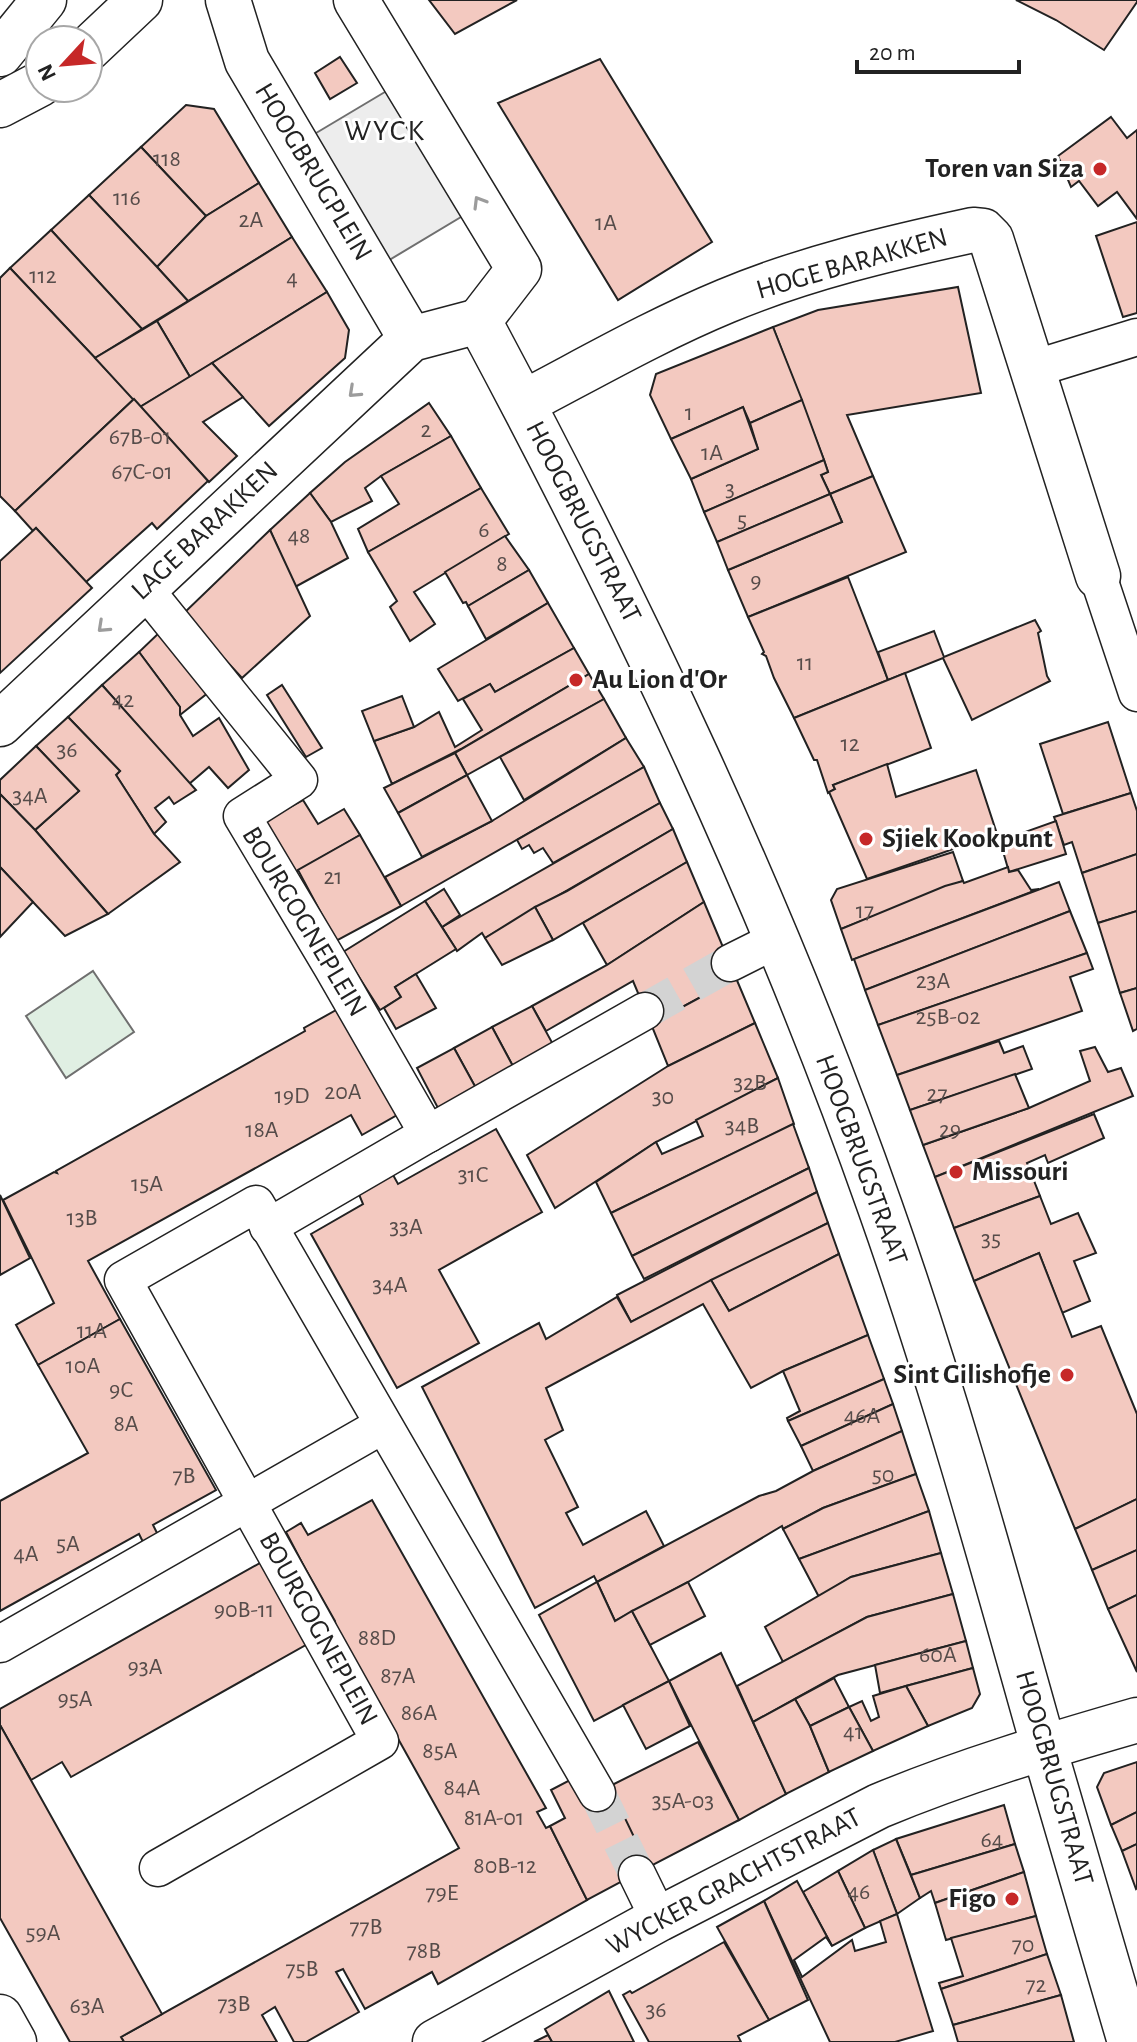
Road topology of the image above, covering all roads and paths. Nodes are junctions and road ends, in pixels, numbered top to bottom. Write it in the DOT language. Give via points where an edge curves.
graph roads {
  1 [pos="44,0"];
  2 [pos="140,0"];
  3 [pos="228,0"];
  4 [pos="356,0"];
  5 [pos="104,34"];
  6 [pos="0,54"];
  7 [pos="24,92"];
  8 [pos="0,105"];
  9 [pos="479,321"];
  10 [pos="1137,337"];
  11 [pos="411,339"];
  12 [pos="1033,369"];
  13 [pos="523,403"];
  14 [pos="1098,576"];
  15 [pos="144,588"];
  16 [pos="1126,619"];
  17 [pos="1137,693"];
  18 [pos="0,724"];
  19 [pos="778,939"];
  20 [pos="730,963"];
  21 [pos="645,1011"];
  22 [pos="428,1134"];
  23 [pos="268,1227"];
  24 [pos="383,1425"];
  25 [pos="247,1502"];
  26 [pos="0,1644"];
  27 [pos="1137,1720"];
  28 [pos="1044,1747"];
  29 [pos="597,1793"];
  30 [pos="158,1868"];
  31 [pos="637,1874"];
  32 [pos="659,1919"];
  33 [pos="0,2017"];
  34 [pos="14,2042"];
  35 [pos="435,2042"];
  36 [pos="1130,2042"];
  1 -- 6 [label="street"];
  2 -- 5 [label="street"];
  3 -- 11 [label="street, HOOGBRUGPLEIN" via="247,61"];
  9 -- 4 [label="street, one-way" via="519,269"];
  7 -- 8 [label="street"];
  9 -- 11 [label="street"];
  9 -- 13 [label="street, HOOGBRUGSTRAAT"];
  10 -- 12 [label="street"];
  11 -- 15 [label="street, LAGE BARAKKEN, one-way"];
  12 -- 13 [label="street, HOGE BARAKKEN" via="991,239 973,230 804,273 726,301"];
  12 -- 14 [label="street, HOGE BARAKKEN"];
  13 -- 19 [label="street, HOOGBRUGSTRAAT" via="702,766"];
  14 -- 16 [label="street, HOGE BARAKKEN"];
  15 -- 18 [label="street, LAGE BARAKKEN, one-way"];
  15 -- 22 [label="street, BOURGOGNEPLEIN" via="299,780 242,816"];
  16 -- 17 [label="street, HOGE BARAKKEN"];
  19 -- 20 [label="street"];
  19 -- 28 [label="street, HOOGBRUGSTRAAT" via="923,1329"];
  21 -- 22 [label="street"];
  22 -- 23 [label="street"];
  23 -- 24 [label="street, BOURGOGNEPLEIN"];
  23 -- 25 [label="street, BOURGOGNEPLEIN" via="256,1204 123,1280"];
  24 -- 25 [label="street, BOURGOGNEPLEIN"];
  24 -- 29 [label="street, BOURGOGNEPLEIN"];
  25 -- 26 [label="street, BOURGOGNEPLEIN"];
  25 -- 30 [label="street, BOURGOGNEPLEIN" via="380,1741"];
  27 -- 28 [label="street, WYCKER GRACHTSTRAAT"];
  28 -- 32 [label="street, WYCKER GRACHTSTRAAT" via="879,1806"];
  28 -- 36 [label="street, HOOGBRUGSTRAAT"];
  31 -- 32 [label="street"];
  32 -- 35 [label="street, WYCKER GRACHTSTRAAT"];
  33 -- 34 [label="street"];
}
